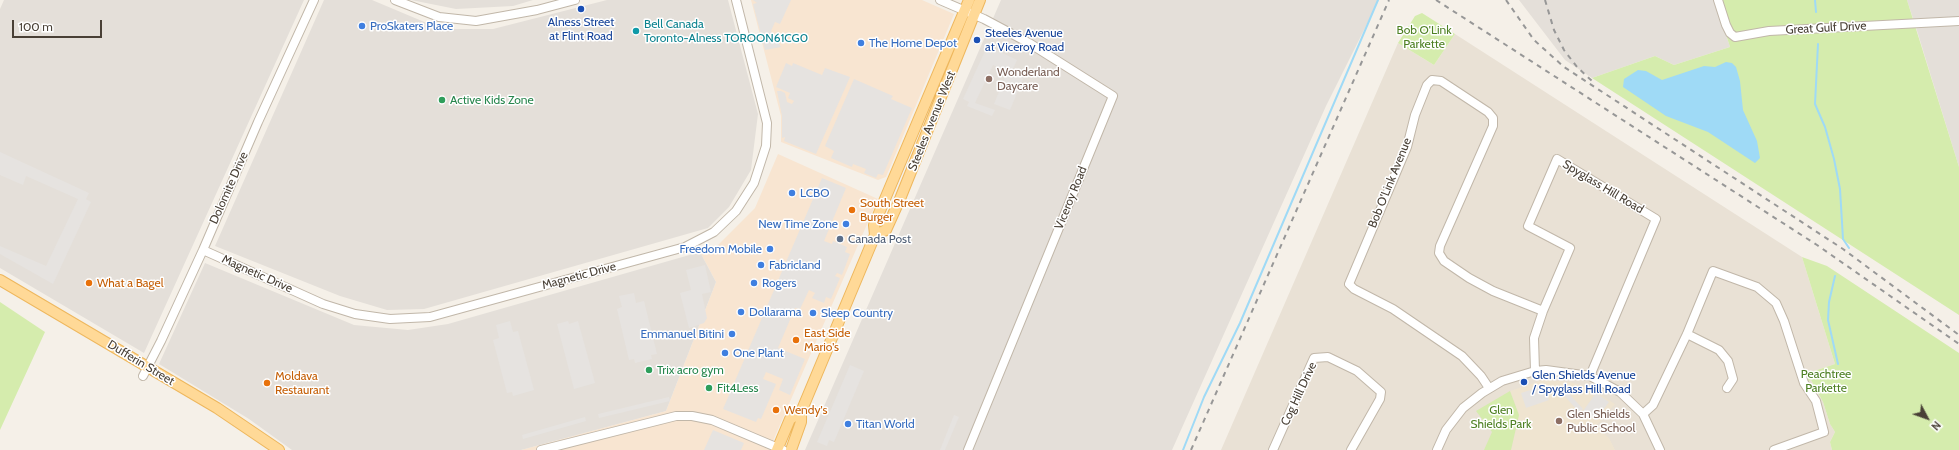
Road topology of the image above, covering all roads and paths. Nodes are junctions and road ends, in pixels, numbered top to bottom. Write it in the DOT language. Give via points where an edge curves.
graph roads {
  1 [pos="314,0"];
  2 [pos="395,0"];
  3 [pos="575,0"];
  4 [pos="736,0"];
  5 [pos="940,0"];
  6 [pos="969,0"];
  7 [pos="980,0"];
  8 [pos="1718,0"];
  9 [pos="969,13"];
  10 [pos="1959,22"];
  11 [pos="887,194"];
  12 [pos="900,199"];
  13 [pos="875,234"];
  14 [pos="203,250"];
  15 [pos="0,280"];
  16 [pos="1543,311"];
  17 [pos="1687,334"];
  18 [pos="147,366"];
  19 [pos="1535,371"];
  20 [pos="143,376"];
  21 [pos="1590,376"];
  22 [pos="1489,388"];
  23 [pos="1727,388"];
  24 [pos="802,412"];
  25 [pos="1643,414"];
  26 [pos="779,449"];
  27 [pos="279,450"];
  28 [pos="541,450"];
  29 [pos="791,450"];
  30 [pos="968,450"];
  31 [pos="1273,450"];
  32 [pos="1351,450"];
  33 [pos="1437,450"];
  34 [pos="1660,450"];
  35 [pos="1774,450"];
  1 -- 14 [label="street, Dolomite Drive"];
  2 -- 3 [label="street" via="438,17 476,21"];
  4 -- 14 [label="street, Magnetic Drive" via="767,124 766,146 754,183 736,211 714,232 685,247 430,317 390,319 355,314 322,304"];
  5 -- 9 [label="street"];
  6 -- 9 [label="main road, Steeles Avenue West"];
  7 -- 9 [label="main road, Steeles Avenue West"];
  8 -- 10 [label="street, Great Gulf Drive" via="1730,34 1735,37 1769,31"];
  9 -- 11 [label="main road, Steeles Avenue West"];
  9 -- 12 [label="main road, Steeles Avenue West"];
  9 -- 30 [label="street, Viceroy Road" via="1029,43 1113,96"];
  11 -- 12 [label="main road"];
  11 -- 13 [label="main road, Steeles Avenue West" via="874,225"];
  12 -- 13 [label="main road, Steeles Avenue West" via="886,230"];
  13 -- 24 [label="main road, Steeles Avenue West"];
  14 -- 18 [label="street, Dolomite Drive"];
  15 -- 18 [label="main road, Dufferin Street"];
  16 -- 19 [label="street, Spyglass Hill Road" via="1534,338"];
  16 -- 21 [label="street, Spyglass Hill Road" via="1570,248 1528,226 1557,159 1656,219"];
  16 -- 22 [label="street, Bob O'Link Avenue" via="1493,291 1469,278 1444,261 1439,253 1493,126 1493,118 1441,81 1432,80 1427,85 1415,115 1407,147 1349,284 1393,309 1462,356 1482,376"];
  17 -- 23 [label="street" via="1719,350 1728,361 1733,379"];
  17 -- 25 [label="street" via="1653,405"];
  17 -- 35 [label="street" via="1713,271 1757,287 1776,303 1804,383 1816,401 1824,432"];
  18 -- 20 [label="street, Dolomite Drive"];
  18 -- 27 [label="main road, Dufferin Street" via="217,408"];
  19 -- 21 [label="street"];
  19 -- 22 [label="street" via="1502,381"];
  21 -- 25 [label="street" via="1620,392"];
  22 -- 33 [label="street" via="1463,408 1446,430"];
  24 -- 26 [label="main road, Steeles Avenue West" via="790,419"];
  24 -- 29 [label="main road, Steeles Avenue West"];
  25 -- 34 [label="street"];
  26 -- 28 [label="street" via="712,420 676,416"];
  31 -- 32 [label="street, Cog Hill Drive" via="1314,358 1328,357 1357,371 1381,392 1380,399"];
}
